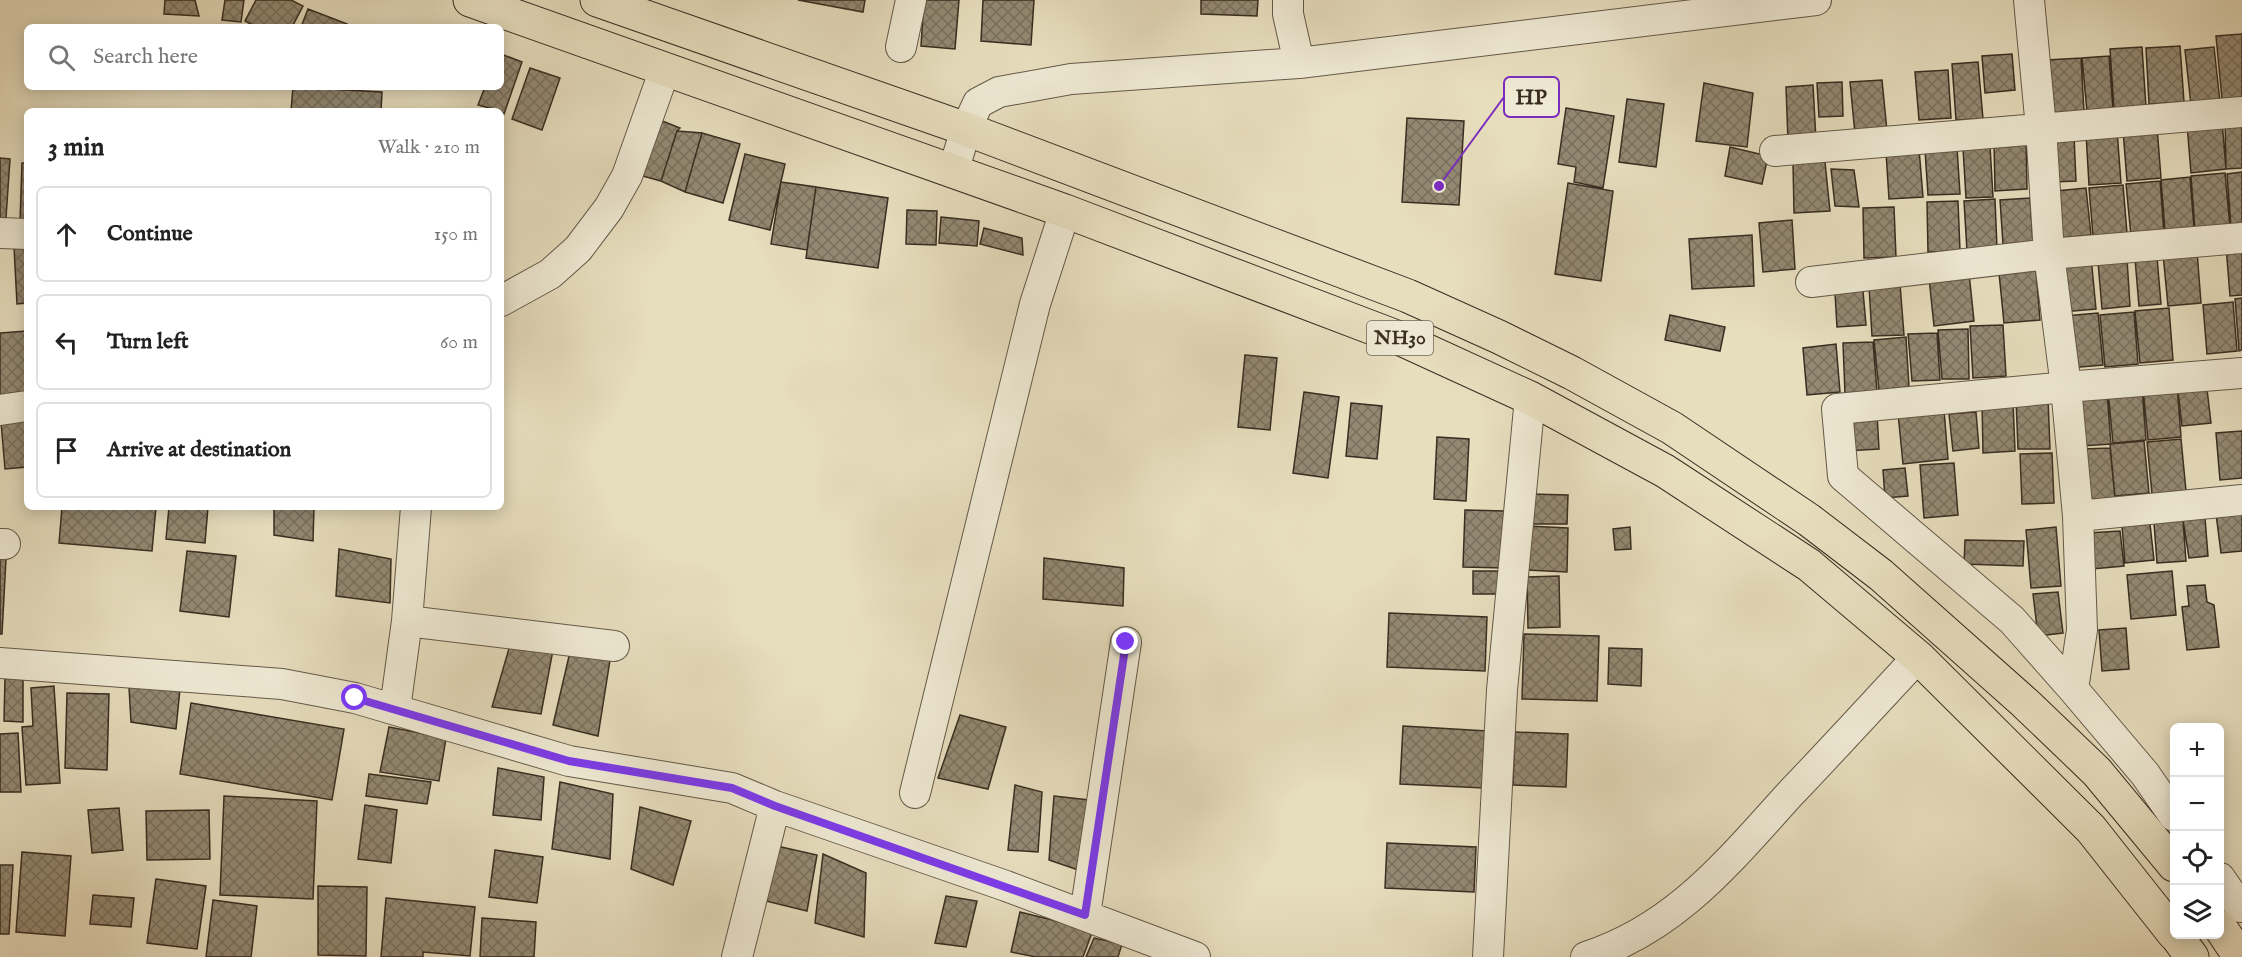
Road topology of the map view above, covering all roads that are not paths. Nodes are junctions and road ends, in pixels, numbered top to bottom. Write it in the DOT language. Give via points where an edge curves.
graph roads {
  1 [pos="470,0"];
  2 [pos="597,0"];
  3 [pos="911,0"];
  4 [pos="1288,0"];
  5 [pos="1816,0"];
  6 [pos="2029,0"];
  7 [pos="1629,12"];
  8 [pos="901,47"];
  9 [pos="1299,63"];
  10 [pos="665,69"];
  11 [pos="2242,112"];
  12 [pos="2041,128"];
  13 [pos="966,129"];
  14 [pos="1775,151"];
  15 [pos="953,172"];
  16 [pos="1065,211"];
  17 [pos="0,233"];
  18 [pos="24,234"];
  19 [pos="2242,238"];
  20 [pos="2049,254"];
  21 [pos="1811,282"];
  22 [pos="504,299"];
  23 [pos="2242,373"];
  24 [pos="2066,387"];
  25 [pos="1530,398"];
  26 [pos="24,406"];
  27 [pos="0,410"];
  28 [pos="2242,500"];
  29 [pos="416,510"];
  30 [pos="2078,516"];
  31 [pos="407,621"];
  32 [pos="1126,642"];
  33 [pos="614,646"];
  34 [pos="1918,657"];
  35 [pos="0,663"];
  36 [pos="2073,689"];
  37 [pos="395,709"];
  38 [pos="915,793"];
  39 [pos="775,806"];
  40 [pos="2170,809"];
  41 [pos="2170,859"];
  42 [pos="2223,885"];
  43 [pos="2236,912"];
  44 [pos="1085,915"];
  45 [pos="2170,928"];
  46 [pos="2179,939"];
  47 [pos="1158,951"];
  48 [pos="737,957"];
  49 [pos="1195,957"];
  50 [pos="1488,957"];
  51 [pos="1586,957"];
  52 [pos="2192,957"];
  53 [pos="2240,957"];
  1 -- 10 [label="highway, NH30"];
  2 -- 13 [label="highway, NH30"];
  3 -- 8 [label="street"];
  4 -- 9 [label="street"];
  5 -- 7 [label="street"];
  6 -- 12 [label="street"];
  7 -- 9 [label="street"];
  9 -- 13 [label="street" via="1071,79 999,92 978,103"];
  10 -- 15 [label="highway, NH30"];
  10 -- 22 [label="street" via="627,176 609,208 578,249 550,274"];
  11 -- 12 [label="street"];
  12 -- 14 [label="street"];
  12 -- 20 [label="street"];
  13 -- 15 [label="street"];
  13 -- 41 [label="highway, NH30" via="1408,296 1572,373 1671,428 1809,520 1881,575 2025,702 2097,772"];
  15 -- 16 [label="highway, NH30"];
  16 -- 25 [label="highway, NH30" via="1399,338"];
  16 -- 38 [label="street" via="1035,304"];
  17 -- 18 [label="street"];
  19 -- 20 [label="street"];
  20 -- 21 [label="street"];
  20 -- 24 [label="street"];
  23 -- 24 [label="street"];
  24 -- 30 [label="street"];
  24 -- 36 [label="street" via="1837,409 1843,476 2012,620"];
  25 -- 34 [label="highway, NH30" via="1665,471 1799,559"];
  25 -- 50 [label="street" via="1502,690"];
  26 -- 27 [label="street"];
  28 -- 30 [label="street"];
  29 -- 31 [label="street"];
  30 -- 36 [label="street" via="2082,630"];
  31 -- 33 [label="street"];
  31 -- 37 [label="street"];
  32 -- 44 [label="street"];
  34 -- 45 [label="highway, NH30" via="2091,829"];
  34 -- 51 [label="street" via="1728,862 1684,903 1654,926"];
  35 -- 37 [label="street" via="282,684"];
  36 -- 40 [label="street"];
  37 -- 39 [label="street" via="569,761 732,788"];
  39 -- 44 [label="street"];
  39 -- 48 [label="street"];
  42 -- 43 [label="street"];
  43 -- 53 [label="highway"];
  44 -- 47 [label="street"];
  46 -- 52 [label="highway, NH30"];
  47 -- 49 [label="street"];
}
